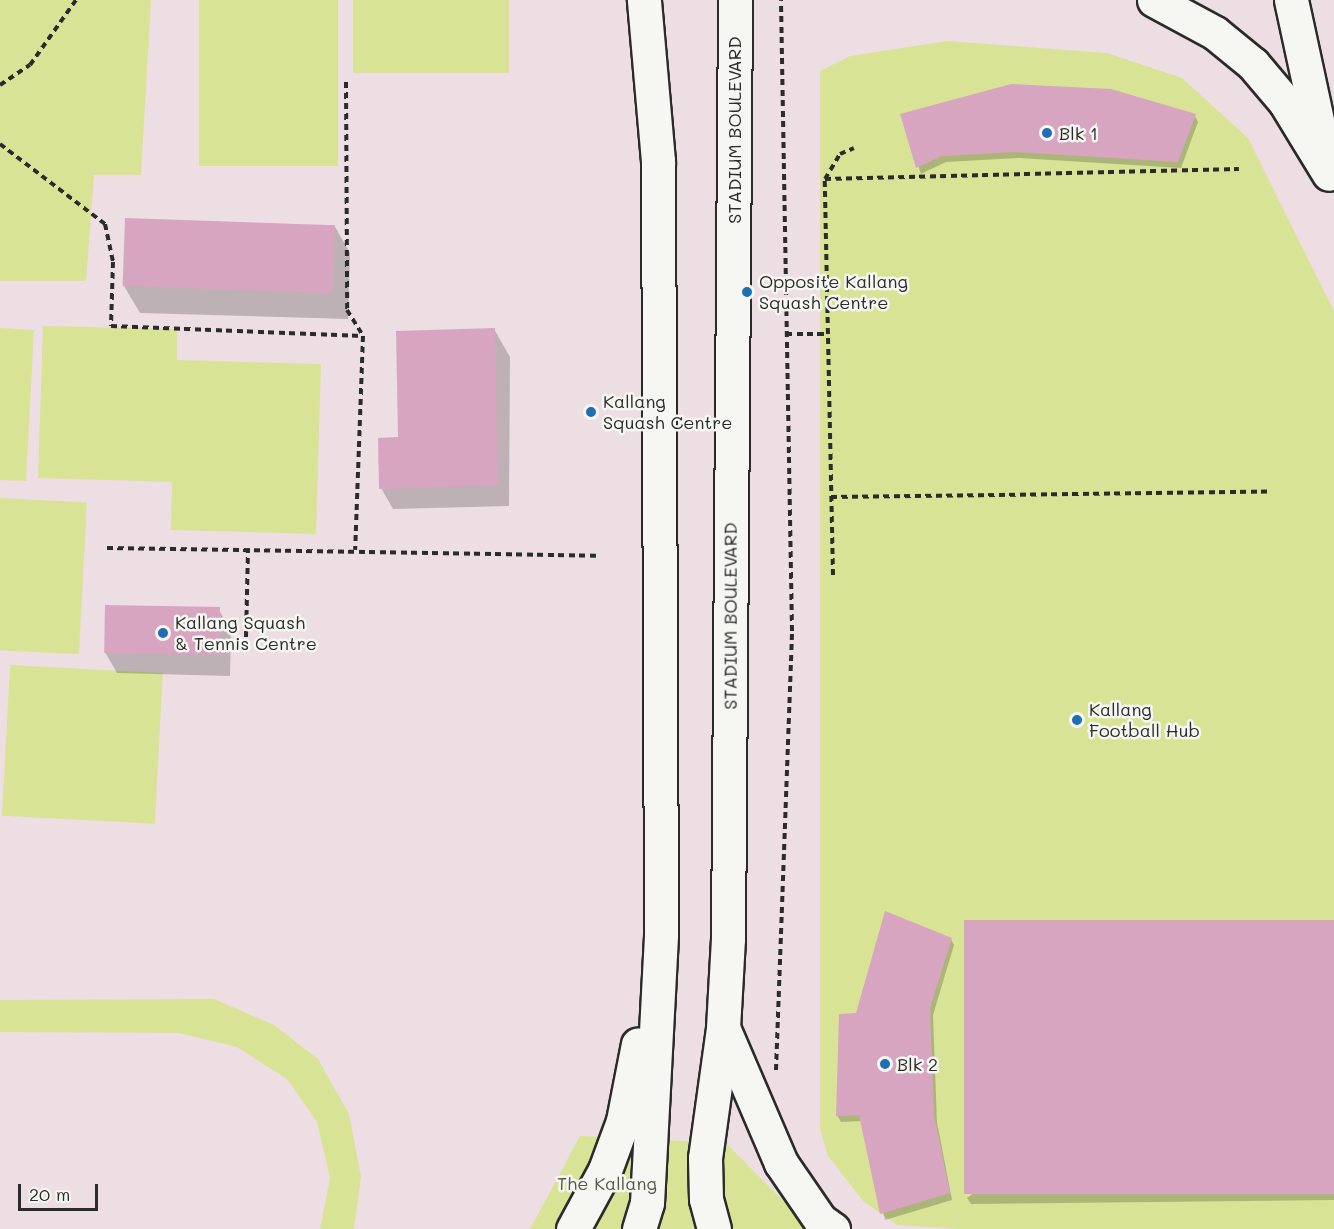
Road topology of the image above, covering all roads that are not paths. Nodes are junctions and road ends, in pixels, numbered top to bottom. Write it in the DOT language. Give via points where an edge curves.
graph roads {
  1 [pos="644,0"];
  2 [pos="735,0"];
  3 [pos="1154,0"];
  4 [pos="1291,0"];
  5 [pos="1331,179"];
  6 [pos="661,934"];
  7 [pos="723,1028"];
  8 [pos="573,1229"];
  9 [pos="639,1229"];
  10 [pos="714,1229"];
  11 [pos="833,1229"];
  1 -- 6 [label="street" via="658,161"];
  2 -- 7 [label="street, STADIUM BOULEVARD" via="728,938"];
  3 -- 5 [label="street" via="1215,33 1253,64 1285,102"];
  4 -- 5 [label="street"];
  6 -- 8 [label="street" via="623,1121 605,1170"];
  6 -- 9 [label="street" via="647,1203"];
  7 -- 10 [label="street, STADIUM BOULEVARD" via="705,1158 706,1199"];
  7 -- 11 [label="street" via="781,1163 820,1220"];
}
